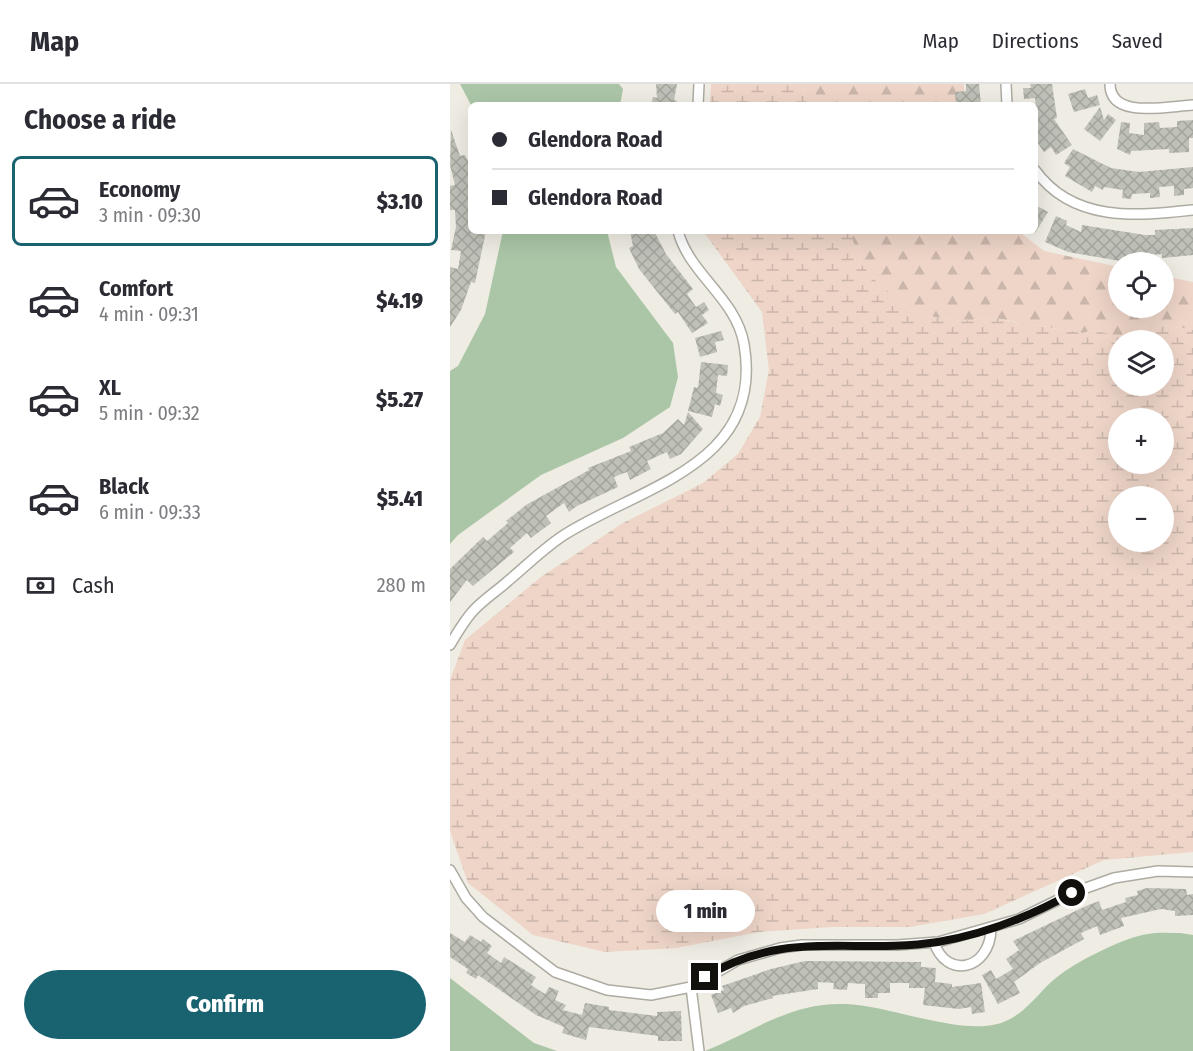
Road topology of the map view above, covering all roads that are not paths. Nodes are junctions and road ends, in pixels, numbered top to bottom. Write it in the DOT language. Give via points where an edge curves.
graph roads {
  1 [pos="699,84"];
  2 [pos="1006,84"];
  3 [pos="1110,84"];
  4 [pos="698,102"];
  5 [pos="1007,102"];
  6 [pos="1193,105"];
  7 [pos="1038,173"];
  8 [pos="1193,210"];
  9 [pos="679,234"];
  10 [pos="450,645"];
  11 [pos="450,870"];
  12 [pos="1193,872"];
  13 [pos="991,928"];
  14 [pos="934,942"];
  15 [pos="692,987"];
  16 [pos="699,1051"];
  1 -- 4 [label="street"];
  2 -- 5 [label="street"];
  3 -- 6 [label="street" via="1114,100 1126,108"];
  7 -- 8 [label="street" via="1063,195 1103,213 1137,216"];
  9 -- 10 [label="street" via="691,260 728,306 743,343 741,401 723,438 684,474 564,535 544,550 473,611"];
  11 -- 15 [label="street" via="483,917 555,972 627,994 651,995"];
  12 -- 13 [label="street" via="1158,871 1113,878"];
  13 -- 14 [label="street"];
  13 -- 14 [label="street" via="988,949 967,965 946,961"];
  14 -- 15 [label="street" via="780,948 738,960"];
  15 -- 16 [label="street"];
}
